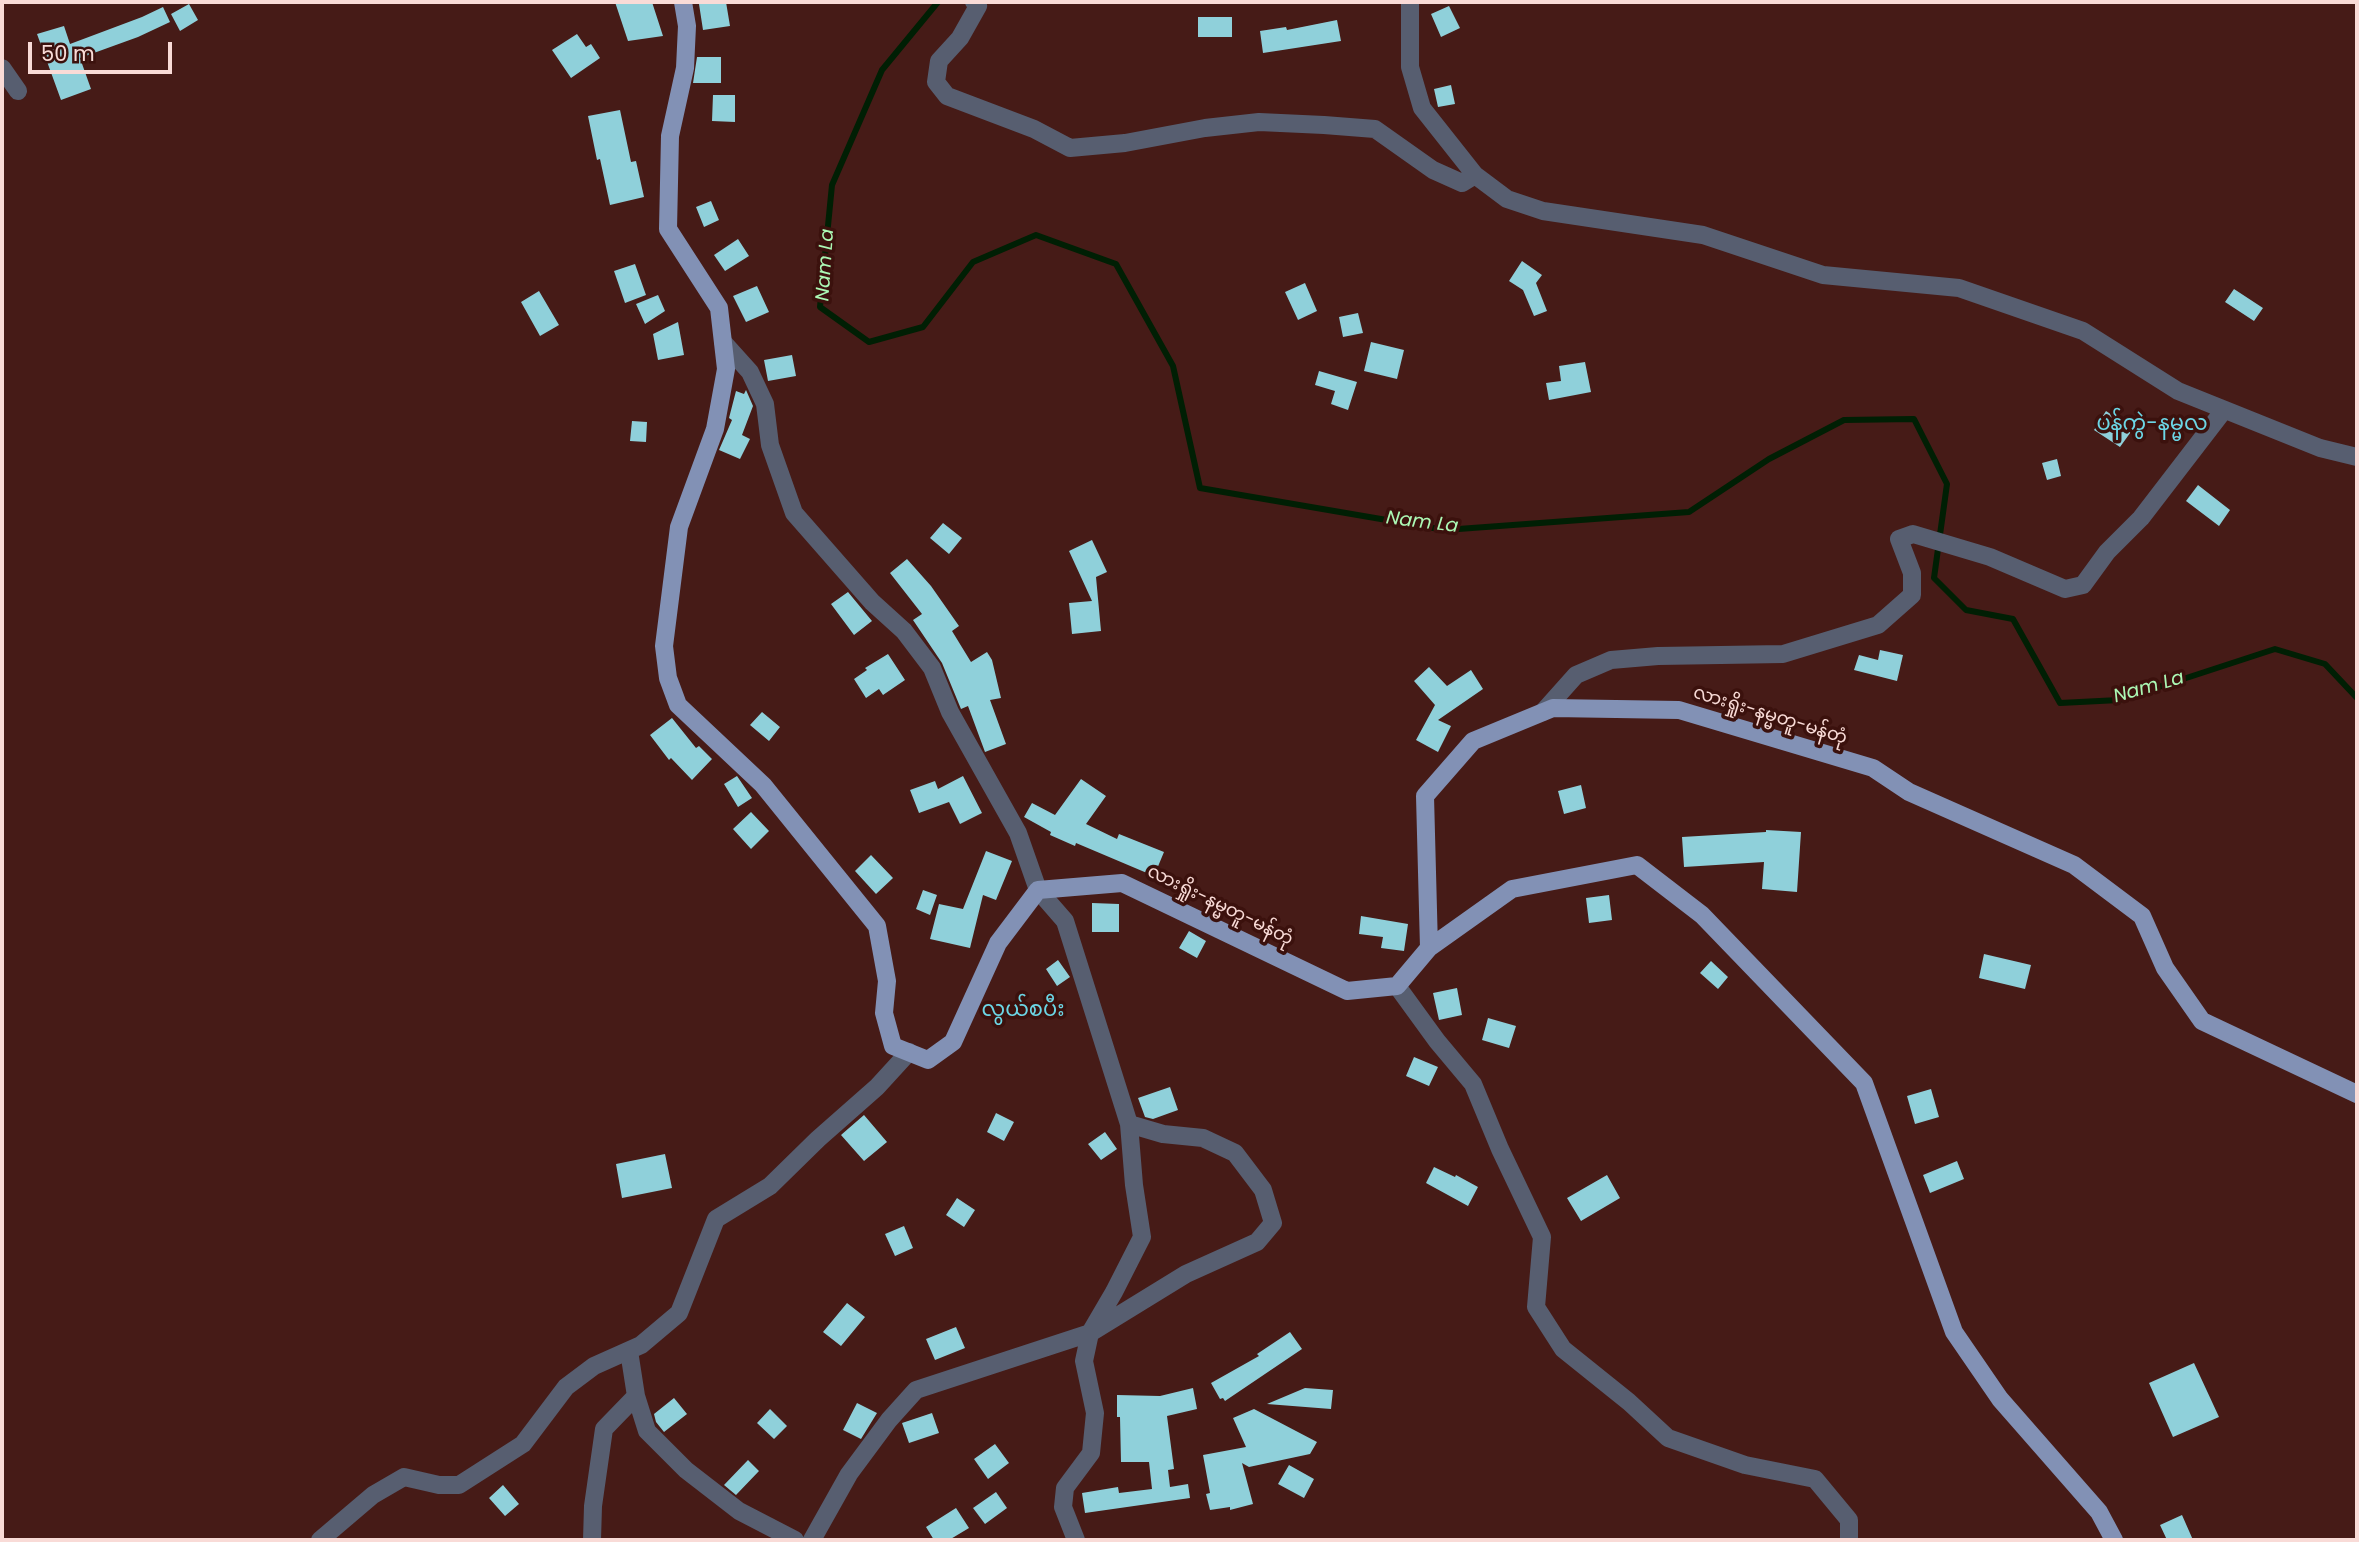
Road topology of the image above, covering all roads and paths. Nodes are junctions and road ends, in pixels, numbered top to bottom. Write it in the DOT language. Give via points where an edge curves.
graph roads {
  1 [pos="683,2"];
  2 [pos="1410,2"];
  3 [pos="976,4"];
  4 [pos="2,68"];
  5 [pos="18,91"];
  6 [pos="1475,174"];
  7 [pos="723,342"];
  8 [pos="2224,410"];
  9 [pos="2357,457"];
  10 [pos="1543,712"];
  11 [pos="1038,890"];
  12 [pos="1429,948"];
  13 [pos="1397,986"];
  14 [pos="909,1052"];
  15 [pos="2357,1094"];
  16 [pos="1129,1124"];
  17 [pos="1090,1333"];
  18 [pos="629,1351"];
  19 [pos="636,1395"];
  20 [pos="320,1540"];
  21 [pos="592,1540"];
  22 [pos="795,1540"];
  23 [pos="812,1540"];
  24 [pos="1076,1540"];
  25 [pos="1849,1540"];
  26 [pos="2115,1540"];
  1 -- 7 [label="main road" via="685,68 670,136 668,229 719,307"];
  2 -- 6 [label="street" via="1410,67 1422,108"];
  3 -- 6 [label="street" via="960,38 939,61 936,82 947,96 1070,148 1259,122 1325,125 1375,130 1433,170 1462,183"];
  4 -- 5 [label="street"];
  6 -- 8 [label="street" via="1507,199 1543,211 1703,235 1823,275 1959,288 2083,331 2178,391"];
  7 -- 11 [label="street" via="750,372 765,404 769,444 794,513 905,631 932,668 950,712 1017,833"];
  7 -- 14 [label="main road" via="726,369 715,429 679,527 664,646 668,678 678,705 763,785 877,926 887,981 884,1013 893,1046"];
  8 -- 9 [label="street"];
  8 -- 10 [label="street" via="2083,585 2065,589 1990,557 1913,534 1899,539 1912,573 1912,595 1878,625 1783,654 1611,660 1576,675"];
  10 -- 12 [label="main road, လားရှိုး-နမ္မတူ-မန်တုံ" via="1473,741 1425,796"];
  10 -- 15 [label="main road, လားရှိုး-နမ္မတူ-မန်တုံ" via="1553,708 1679,710 1873,768 1909,792 2074,865 2142,916 2165,968 2202,1021"];
  11 -- 13 [label="main road, လားရှိုး-နမ္မတူ-မန်တုံ" via="1122,883 1347,990"];
  11 -- 14 [label="main road" via="998,943 953,1042 928,1060"];
  11 -- 16 [label="street" via="1065,921"];
  12 -- 13 [label="main road"];
  12 -- 26 [label="main road" via="1513,889 1637,865 1702,915 1864,1083 1954,1332 2000,1399 2099,1512"];
  13 -- 25 [label="street" via="1473,1084 1542,1237 1535,1307 1563,1349 1668,1438 1745,1465 1815,1479 1849,1520"];
  14 -- 18 [label="street" via="770,1186 716,1219 679,1313"];
  16 -- 17 [label="street" via="1142,1237"];
  16 -- 17 [label="street" via="1163,1134 1203,1138 1235,1153 1263,1190 1273,1223 1257,1242 1186,1274"];
  17 -- 23 [label="street" via="916,1390 849,1474"];
  17 -- 24 [label="street" via="1084,1361 1095,1413 1091,1453 1065,1488 1063,1507"];
  18 -- 19 [label="street"];
  18 -- 20 [label="street" via="594,1366 566,1387 523,1444 477,1475 458,1485 404,1477 373,1495"];
  19 -- 21 [label="street" via="604,1429"];
  19 -- 22 [label="street" via="647,1431 686,1470 740,1511"];
}
